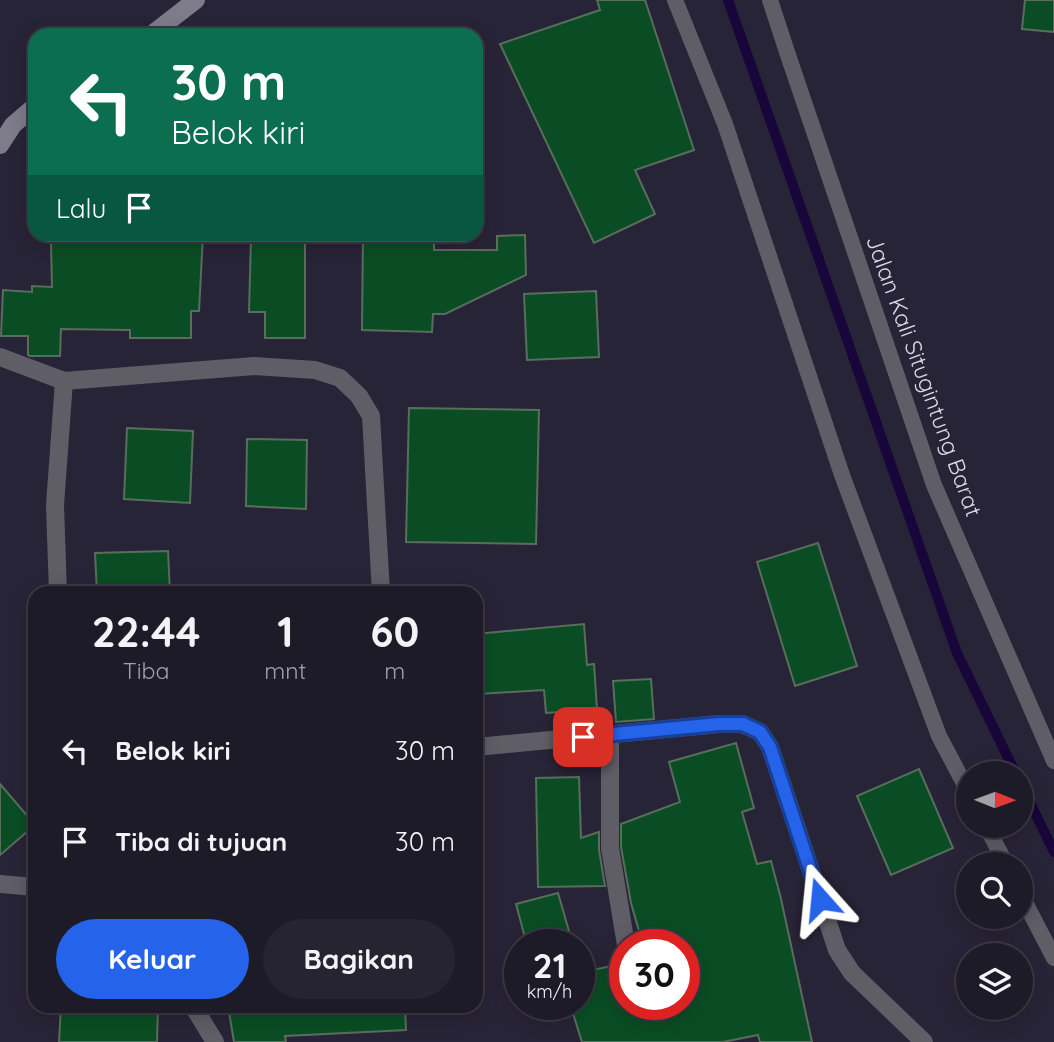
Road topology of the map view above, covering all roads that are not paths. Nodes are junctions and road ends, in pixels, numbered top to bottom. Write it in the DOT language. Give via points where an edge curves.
graph roads {
  1 [pos="196,0"];
  2 [pos="675,0"];
  3 [pos="770,0"];
  4 [pos="160,28"];
  5 [pos="28,112"];
  6 [pos="0,145"];
  7 [pos="0,357"];
  8 [pos="64,381"];
  9 [pos="58,586"];
  10 [pos="381,586"];
  11 [pos="610,734"];
  12 [pos="483,746"];
  13 [pos="1054,761"];
  14 [pos="956,768"];
  15 [pos="0,884"];
  16 [pos="28,886"];
  17 [pos="1033,918"];
  18 [pos="623,929"];
  19 [pos="1054,958"];
  20 [pos="197,1013"];
  21 [pos="215,1042"];
  22 [pos="924,1042"];
  1 -- 4 [label="street"];
  2 -- 14 [label="lane" via="725,124 842,475 939,736"];
  3 -- 13 [label="lane, Jalan Kali Situgintung Barat" via="934,485"];
  5 -- 6 [label="street"];
  7 -- 8 [label="street"];
  8 -- 9 [label="street" via="55,505"];
  8 -- 10 [label="street" via="254,366 315,370 340,378 371,416"];
  11 -- 12 [label="street"];
  11 -- 18 [label="street" via="610,848"];
  11 -- 22 [label="street" via="719,724 743,724 760,732 770,747 837,950 852,973"];
  15 -- 16 [label="street"];
  17 -- 19 [label="lane"];
  20 -- 21 [label="street"];
}
